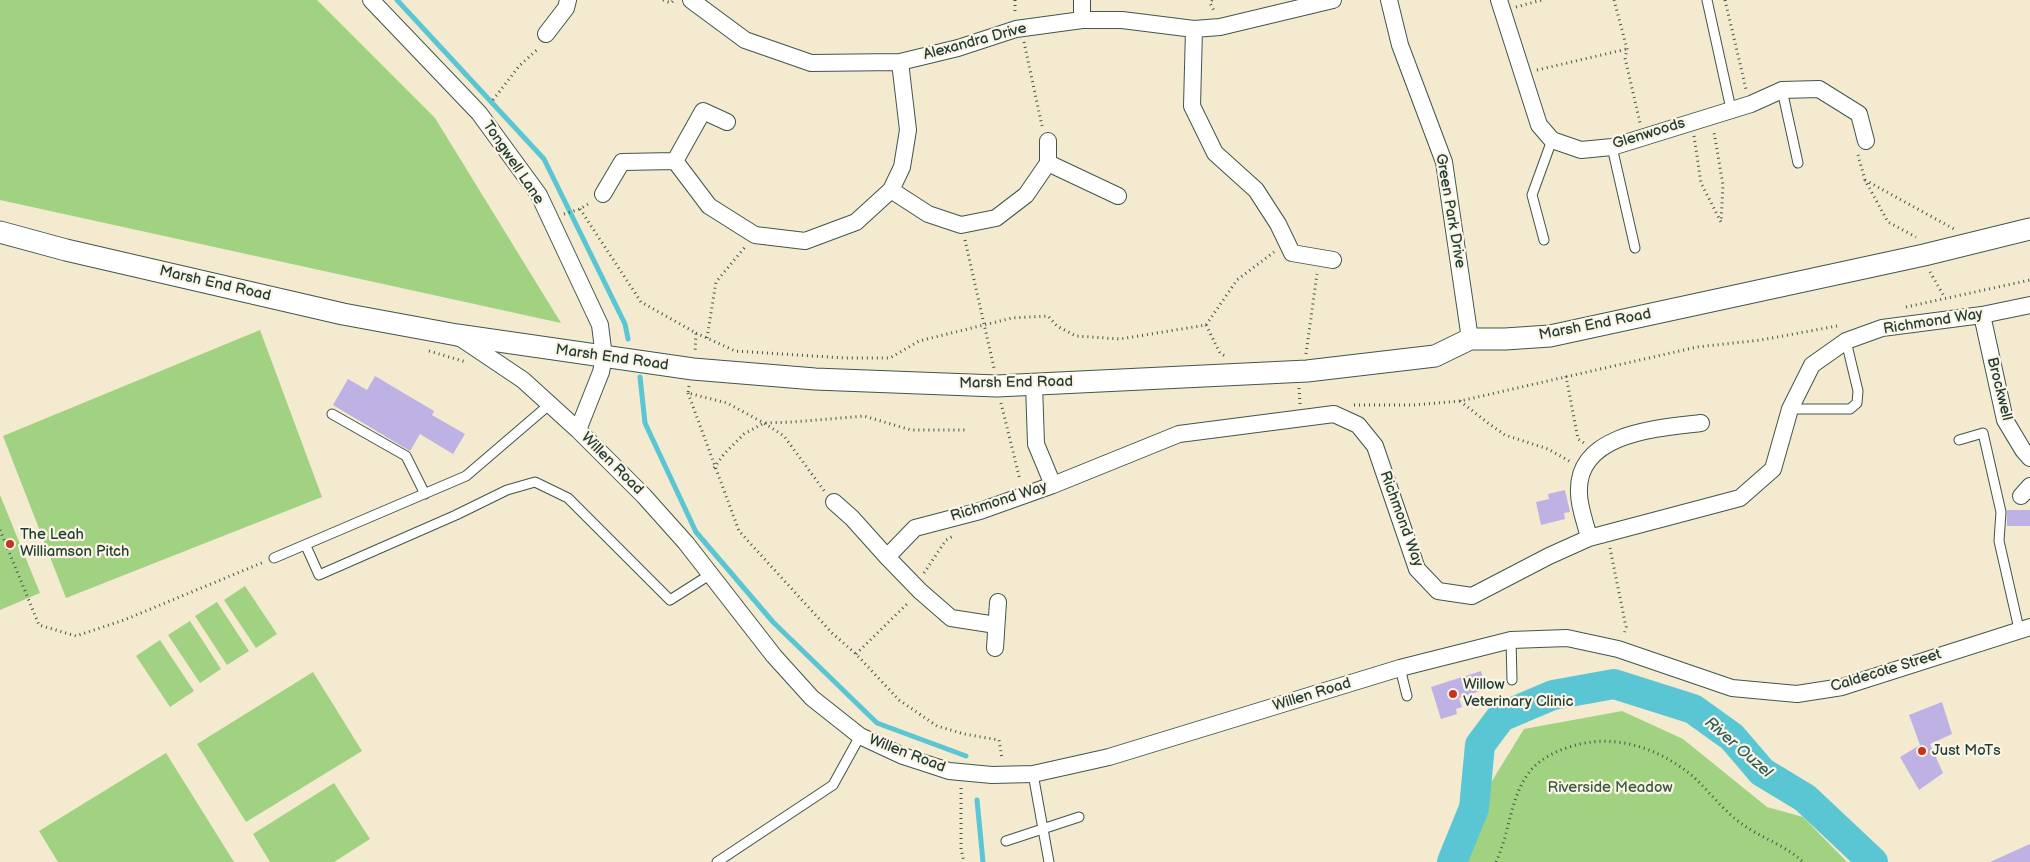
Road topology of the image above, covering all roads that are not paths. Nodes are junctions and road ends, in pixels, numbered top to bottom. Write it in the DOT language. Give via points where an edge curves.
graph roads {
  1 [pos="371,0"];
  2 [pos="568,0"];
  3 [pos="690,0"];
  4 [pos="1082,0"];
  5 [pos="1333,0"];
  6 [pos="1389,0"];
  7 [pos="1707,0"];
  8 [pos="1500,5"];
  9 [pos="1082,20"];
  10 [pos="1194,29"];
  11 [pos="546,34"];
  12 [pos="900,62"];
  13 [pos="1782,90"];
  14 [pos="1732,109"];
  15 [pos="726,122"];
  16 [pos="1552,140"];
  17 [pos="1048,141"];
  18 [pos="1866,142"];
  19 [pos="1612,147"];
  20 [pos="675,162"];
  21 [pos="1048,163"];
  22 [pos="1798,163"];
  23 [pos="891,190"];
  24 [pos="603,194"];
  25 [pos="1118,196"];
  26 [pos="2030,230"];
  27 [pos="0,232"];
  28 [pos="1544,240"];
  29 [pos="1635,248"];
  30 [pos="1326,259"];
  31 [pos="2030,304"];
  32 [pos="1982,315"];
  33 [pos="457,335"];
  34 [pos="1470,339"];
  35 [pos="1846,341"];
  36 [pos="604,357"];
  37 [pos="1034,384"];
  38 [pos="550,404"];
  39 [pos="1790,410"];
  40 [pos="332,414"];
  41 [pos="1701,423"];
  42 [pos="578,430"];
  43 [pos="1959,440"];
  44 [pos="2030,458"];
  45 [pos="1053,485"];
  46 [pos="425,494"];
  47 [pos="834,502"];
  48 [pos="1589,538"];
  49 [pos="306,546"];
  50 [pos="887,557"];
  51 [pos="274,558"];
  52 [pos="710,574"];
  53 [pos="998,602"];
  54 [pos="996,625"];
  55 [pos="2024,628"];
  56 [pos="1566,638"];
  57 [pos="1511,640"];
  58 [pos="995,648"];
  59 [pos="1400,668"];
  60 [pos="1512,680"];
  61 [pos="1407,696"];
  62 [pos="860,736"];
  63 [pos="1033,774"];
  64 [pos="1079,817"];
  65 [pos="1043,828"];
  66 [pos="1006,840"];
  67 [pos="717,862"];
  68 [pos="1049,862"];
  1 -- 36 [label="street, Tongwell Lane" via="479,112 539,195 600,324"];
  2 -- 11 [label="street" via="566,8"];
  3 -- 12 [label="street, Alexandra Drive" via="745,40 811,63"];
  4 -- 9 [label="street"];
  5 -- 10 [label="street, Alexandra Drive" via="1220,27"];
  6 -- 34 [label="street, Green Park Drive" via="1400,45 1444,162"];
  7 -- 14 [label="lane"];
  8 -- 16 [label="street" via="1539,125"];
  9 -- 10 [label="street, Alexandra Drive" via="1122,20"];
  9 -- 12 [label="street, Alexandra Drive" via="1016,29"];
  10 -- 30 [label="street" via="1192,106 1215,153 1256,190 1292,253"];
  12 -- 23 [label="street" via="908,130 902,167"];
  13 -- 14 [label="street, Glenwoods"];
  13 -- 18 [label="street, Glenwoods" via="1819,89 1859,114"];
  13 -- 22 [label="lane"];
  14 -- 19 [label="street, Glenwoods"];
  15 -- 20 [label="street" via="703,111"];
  16 -- 19 [label="street, Glenwoods" via="1581,150"];
  16 -- 28 [label="lane" via="1532,195"];
  17 -- 21 [label="street"];
  19 -- 29 [label="lane"];
  20 -- 23 [label="street" via="709,206 755,235 805,241 856,222"];
  20 -- 24 [label="street" via="622,162"];
  21 -- 23 [label="street" via="1026,195 996,218 961,225 928,214"];
  21 -- 25 [label="street"];
  26 -- 34 [label="street, Marsh End Road" via="1924,256 1550,336"];
  27 -- 33 [label="street, Marsh End Road" via="333,312"];
  31 -- 32 [label="street, Richmond Way"];
  32 -- 35 [label="street, Richmond Way" via="1882,328"];
  32 -- 44 [label="street, Brockwell" via="2004,420"];
  33 -- 36 [label="street, Marsh End Road"];
  33 -- 38 [label="street, Willen Road" via="522,380"];
  34 -- 37 [label="street, Marsh End Road" via="1435,356 1303,360"];
  35 -- 39 [label="street, Richmond Way" via="1812,365"];
  35 -- 39 [label="lane" via="1858,391 1857,403 1850,410"];
  36 -- 37 [label="street, Marsh End Road" via="815,380 997,386"];
  36 -- 42 [label="street"];
  37 -- 45 [label="street" via="1036,444"];
  38 -- 42 [label="street, Willen Road"];
  38 -- 46 [label="lane" via="466,476"];
  39 -- 48 [label="street, Richmond Way" via="1773,469 1740,498"];
  40 -- 46 [label="lane" via="406,456"];
  41 -- 48 [label="street" via="1616,439 1594,452 1583,468 1578,493"];
  42 -- 52 [label="street, Willen Road" via="644,496"];
  43 -- 55 [label="lane" via="1983,433 2001,512 1999,541"];
  45 -- 48 [label="street, Richmond Way" via="1179,434 1334,414 1358,425 1375,446 1416,569 1438,591 1472,596"];
  45 -- 50 [label="street, Richmond Way" via="980,511 915,528"];
  46 -- 49 [label="lane"];
  47 -- 50 [label="street"];
  49 -- 51 [label="lane"];
  49 -- 52 [label="lane" via="319,575 507,490 535,482 568,498 670,600"];
  50 -- 54 [label="street" via="951,618"];
  52 -- 62 [label="street, Willen Road" via="774,656 812,698"];
  53 -- 54 [label="street"];
  54 -- 58 [label="street"];
  55 -- 56 [label="street, Caldecote Street" via="1842,687 1797,694 1732,688 1618,649"];
  56 -- 57 [label="street, Willen Road"];
  57 -- 59 [label="street, Willen Road"];
  57 -- 60 [label="lane"];
  59 -- 61 [label="lane"];
  59 -- 63 [label="street, Willen Road" via="1109,757"];
  62 -- 63 [label="street, Willen Road" via="903,756 948,771"];
  62 -- 67 [label="lane" via="833,785"];
  63 -- 65 [label="lane"];
  64 -- 65 [label="lane"];
  65 -- 66 [label="lane"];
  65 -- 68 [label="lane"];
}
